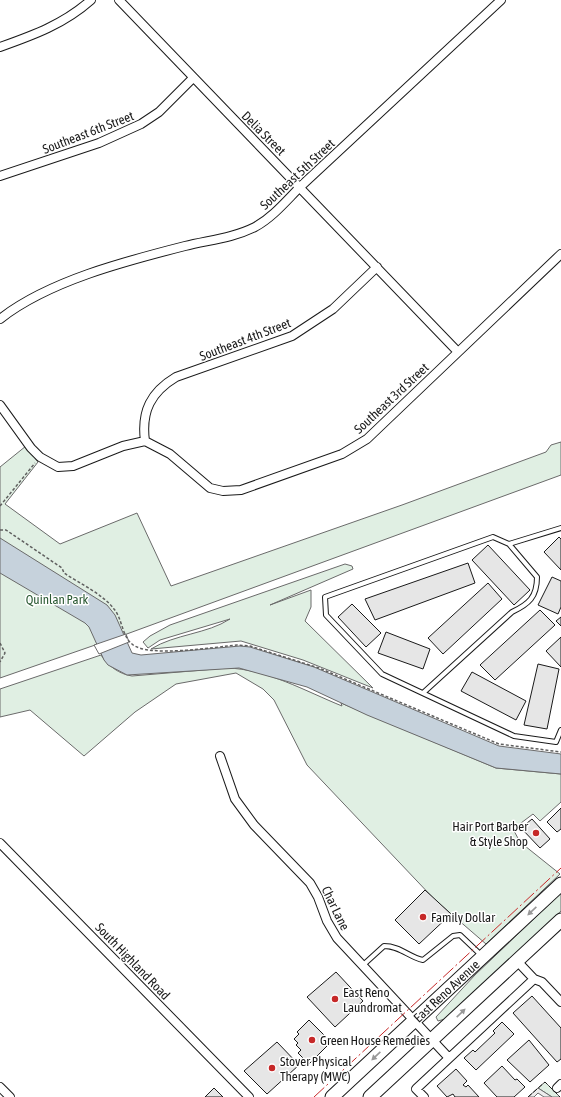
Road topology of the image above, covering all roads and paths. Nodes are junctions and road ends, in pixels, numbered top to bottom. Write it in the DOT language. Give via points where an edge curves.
graph roads {
  1 [pos="91,0"];
  2 [pos="119,0"];
  3 [pos="501,0"];
  4 [pos="0,46"];
  5 [pos="193,78"];
  6 [pos="0,176"];
  7 [pos="300,187"];
  8 [pos="561,254"];
  9 [pos="377,267"];
  10 [pos="0,319"];
  11 [pos="458,352"];
  12 [pos="0,405"];
  13 [pos="145,441"];
  14 [pos="40,457"];
  15 [pos="0,506"];
  16 [pos="561,528"];
  17 [pos="0,530"];
  18 [pos="509,544"];
  19 [pos="0,643"];
  20 [pos="0,662"];
  21 [pos="423,693"];
  22 [pos="561,730"];
  23 [pos="561,752"];
  24 [pos="220,756"];
  25 [pos="0,843"];
  26 [pos="561,884"];
  27 [pos="561,920"];
  28 [pos="483,956"];
  29 [pos="517,960"];
  30 [pos="362,966"];
  31 [pos="534,979"];
  32 [pos="561,1002"];
  33 [pos="414,1020"];
  34 [pos="433,1040"];
  35 [pos="449,1058"];
  36 [pos="0,1087"];
  37 [pos="10,1097"];
  38 [pos="249,1097"];
  39 [pos="332,1097"];
  40 [pos="370,1097"];
  41 [pos="424,1097"];
  1 -- 4 [label="street" via="79,11 49,28"];
  2 -- 5 [label="street, Delia Street"];
  3 -- 7 [label="street, Southeast 5th Street"];
  5 -- 6 [label="street, Southeast 6th Street" via="160,112 141,124 99,143"];
  5 -- 7 [label="street, Delia Street"];
  7 -- 9 [label="street, Delia Street"];
  7 -- 10 [label="street, Southeast 5th Street" via="272,215 242,233 144,256 52,287"];
  8 -- 11 [label="street, Southeast 3rd Street"];
  9 -- 11 [label="street, Delia Street"];
  9 -- 13 [label="street, Southeast 4th Street" via="333,309 292,336 176,377 163,385 145,411"];
  11 -- 13 [label="street, Southeast 3rd Street" via="367,440 342,454 241,490 223,491 210,488 170,454"];
  12 -- 14 [label="street"];
  13 -- 14 [label="street" via="123,446 73,466 58,467"];
  14 -- 15 [label="path"];
  16 -- 18 [label="lane"];
  17 -- 23 [label="path" via="6,530 108,603 115,610 129,641 139,649 154,652 250,646 319,668 499,744"];
  18 -- 21 [label="lane" via="537,577 536,593"];
  18 -- 21 [label="lane" via="494,536 325,597 326,615 382,674"];
  19 -- 20 [label="path" via="5,653"];
  21 -- 22 [label="lane" via="514,736 556,742"];
  24 -- 30 [label="street, Char Lane" via="235,799 254,826 310,882 337,938"];
  25 -- 38 [label="street, South Highland Road"];
  26 -- 28 [label="main road, East Reno Avenue, one-way"];
  27 -- 29 [label="main road, East Reno Avenue"];
  28 -- 30 [label="lane" via="460,935 453,936 423,960 412,957 398,948 384,946"];
  28 -- 33 [label="main road, East Reno Avenue"];
  29 -- 31 [label="street"];
  34 -- 29 [label="main road, East Reno Avenue, one-way"];
  30 -- 33 [label="street, Char Lane"];
  31 -- 32 [label="street" via="542,982"];
  31 -- 35 [label="street"];
  33 -- 34 [label="street, Char Lane"];
  33 -- 39 [label="main road, East Reno Avenue, one-way"];
  34 -- 35 [label="street, Char Lane"];
  34 -- 40 [label="main road, East Reno Avenue"];
  35 -- 41 [label="street" via="416,1089"];
  36 -- 37 [label="street"];
}
